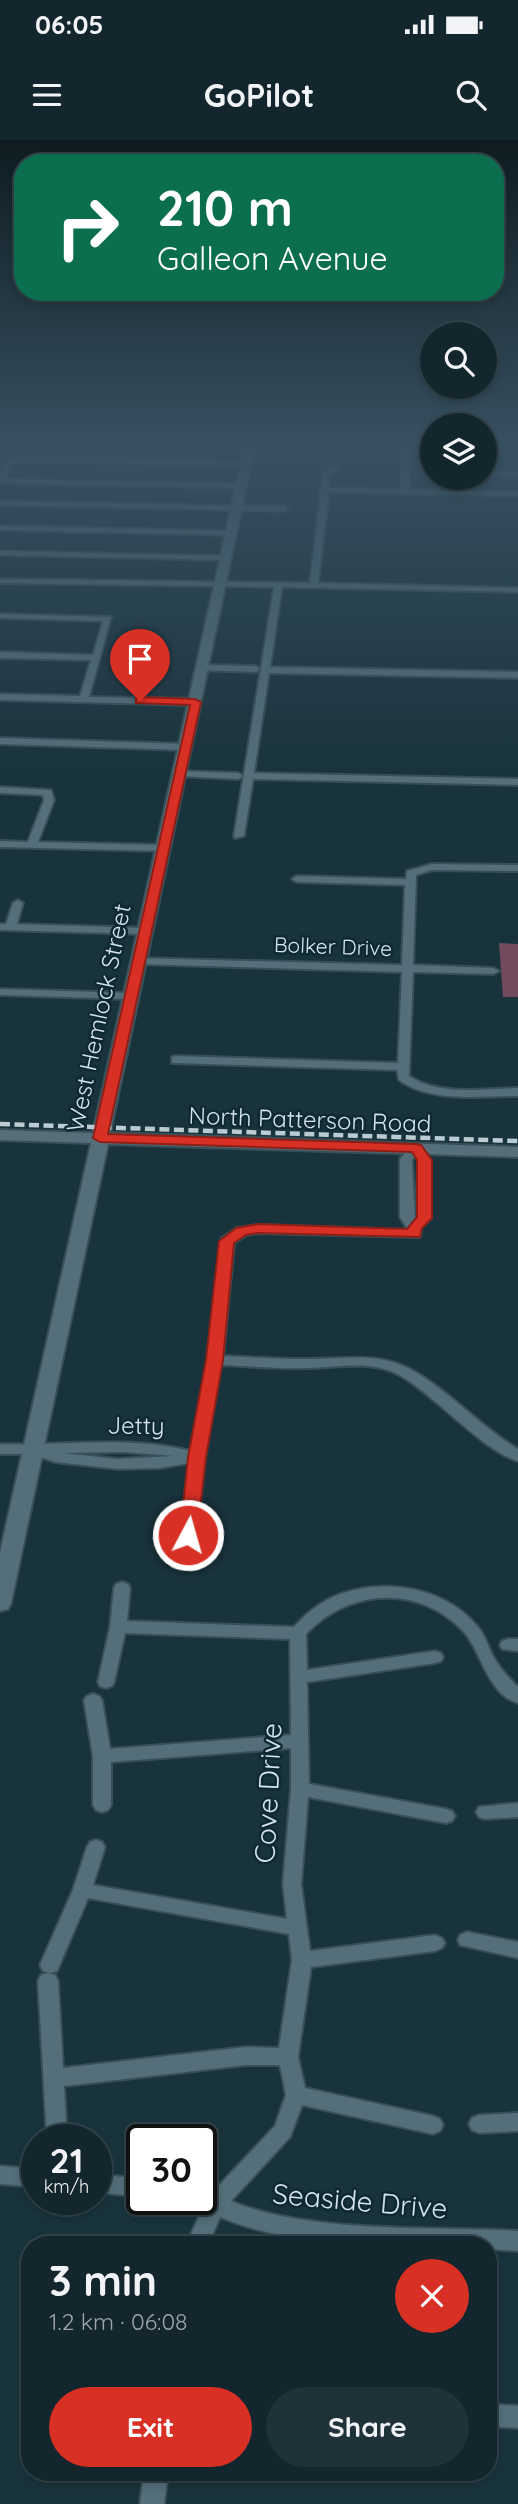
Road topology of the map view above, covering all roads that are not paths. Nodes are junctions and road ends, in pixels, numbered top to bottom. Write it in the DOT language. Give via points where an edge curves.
graph roads {
  1 [pos="105,555"];
  2 [pos="317,555"];
  3 [pos="226,558"];
  4 [pos="0,581"];
  5 [pos="275,585"];
  6 [pos="314,585"];
  7 [pos="220,586"];
  8 [pos="518,590"];
  9 [pos="0,617"];
  10 [pos="0,655"];
  11 [pos="97,658"];
  12 [pos="203,668"];
  13 [pos="260,669"];
  14 [pos="518,675"];
  15 [pos="0,697"];
  16 [pos="84,699"];
  17 [pos="195,702"];
  18 [pos="0,741"];
  19 [pos="186,747"];
  20 [pos="180,774"];
  21 [pos="243,776"];
  22 [pos="518,782"];
  23 [pos="0,790"];
  24 [pos="239,836"];
  25 [pos="0,844"];
  26 [pos="32,845"];
  27 [pos="163,848"];
  28 [pos="518,869"];
  29 [pos="298,879"];
  30 [pos="410,882"];
  31 [pos="18,903"];
  32 [pos="6,927"];
  33 [pos="144,931"];
  34 [pos="137,961"];
  35 [pos="407,968"];
  36 [pos="493,971"];
  37 [pos="0,992"];
  38 [pos="130,996"];
  39 [pos="176,1060"];
  40 [pos="404,1067"];
  41 [pos="518,1093"];
  42 [pos="0,1135"];
  43 [pos="99,1144"];
  44 [pos="0,1147"];
  45 [pos="518,1152"];
  46 [pos="416,1156"];
  47 [pos="518,1163"];
  48 [pos="215,1360"];
  49 [pos="0,1449"];
  50 [pos="33,1451"];
  51 [pos="518,1456"];
  52 [pos="197,1457"];
  53 [pos="186,1557"];
  54 [pos="122,1588"];
  55 [pos="0,1603"];
  56 [pos="118,1627"];
  57 [pos="298,1633"];
  58 [pos="435,1657"];
  59 [pos="299,1678"];
  60 [pos="106,1682"];
  61 [pos="518,1697"];
  62 [pos="93,1700"];
  63 [pos="298,1741"];
  64 [pos="102,1756"];
  65 [pos="300,1790"];
  66 [pos="102,1805"];
  67 [pos="518,1810"];
  68 [pos="485,1812"];
  69 [pos="446,1816"];
  70 [pos="96,1847"];
  71 [pos="82,1890"];
  72 [pos="296,1928"];
  73 [pos="467,1940"];
  74 [pos="435,1943"];
  75 [pos="518,1950"];
  76 [pos="302,1960"];
  77 [pos="288,2057"];
  78 [pos="55,2078"];
  79 [pos="296,2095"];
  80 [pos="518,2122"];
  81 [pos="57,2124"];
  82 [pos="479,2124"];
  83 [pos="433,2126"];
  84 [pos="0,2175"];
  85 [pos="21,2177"];
  86 [pos="217,2193"];
  87 [pos="217,2206"];
  88 [pos="205,2215"];
  89 [pos="199,2236"];
  90 [pos="414,2236"];
  91 [pos="497,2240"];
  92 [pos="518,2241"];
  93 [pos="497,2416"];
  94 [pos="518,2417"];
  95 [pos="155,2481"];
  96 [pos="152,2504"];
  1 -- 3 [label="street"];
  2 -- 6 [label="street"];
  3 -- 7 [label="street, West Hemlock Street"];
  4 -- 7 [label="street"];
  5 -- 6 [label="street"];
  5 -- 7 [label="street"];
  5 -- 13 [label="street"];
  6 -- 8 [label="street"];
  7 -- 12 [label="street, West Hemlock Street"];
  9 -- 11 [label="street" via="108,619"];
  10 -- 11 [label="street"];
  11 -- 16 [label="street"];
  12 -- 13 [label="street"];
  12 -- 17 [label="street, West Hemlock Street"];
  13 -- 14 [label="street"];
  13 -- 21 [label="street"];
  15 -- 16 [label="street"];
  16 -- 17 [label="street"];
  17 -- 19 [label="street, West Hemlock Street"];
  18 -- 19 [label="street"];
  19 -- 20 [label="street, West Hemlock Street"];
  20 -- 21 [label="street"];
  20 -- 27 [label="street, West Hemlock Street"];
  21 -- 22 [label="street"];
  21 -- 24 [label="street"];
  23 -- 26 [label="street" via="48,792"];
  25 -- 26 [label="street"];
  26 -- 27 [label="street"];
  27 -- 33 [label="street, West Hemlock Street"];
  28 -- 30 [label="street" via="427,867 412,872"];
  29 -- 30 [label="street"];
  30 -- 35 [label="street, Bolker Drive"];
  31 -- 32 [label="street"];
  32 -- 33 [label="street"];
  33 -- 34 [label="street, West Hemlock Street"];
  34 -- 35 [label="street, Bolker Drive"];
  34 -- 38 [label="street, West Hemlock Street"];
  35 -- 36 [label="street"];
  35 -- 40 [label="street"];
  37 -- 38 [label="street"];
  38 -- 43 [label="street, West Hemlock Street"];
  39 -- 40 [label="street"];
  40 -- 41 [label="street" via="405,1079 427,1089"];
  42 -- 43 [label="street"];
  43 -- 44 [label="street"];
  43 -- 46 [label="street, North Patterson Road"];
  43 -- 50 [label="street, West Hemlock Street"];
  45 -- 46 [label="street, North Patterson Road"];
  46 -- 47 [label="street, North Patterson Road"];
  46 -- 48 [label="street" via="424,1218 414,1231 258,1229 242,1231 227,1241"];
  48 -- 51 [label="street" via="309,1364 354,1359 392,1366"];
  48 -- 52 [label="street"];
  49 -- 50 [label="street, Jetty"];
  50 -- 52 [label="street, Jetty" via="63,1461 175,1463"];
  50 -- 55 [label="street, West Hemlock Street"];
  52 -- 53 [label="street"];
  54 -- 56 [label="street"];
  56 -- 57 [label="street"];
  56 -- 60 [label="street"];
  57 -- 59 [label="street, Cove Drive"];
  57 -- 61 [label="street" via="317,1612 350,1596 386,1592 428,1600 471,1628 492,1668"];
  58 -- 59 [label="street"];
  59 -- 63 [label="street, Cove Drive"];
  62 -- 64 [label="street"];
  63 -- 64 [label="street"];
  63 -- 65 [label="street, Cove Drive"];
  64 -- 66 [label="street"];
  65 -- 69 [label="street"];
  65 -- 72 [label="street, Cove Drive" via="292,1884"];
  67 -- 68 [label="street"];
  70 -- 71 [label="street"];
  71 -- 72 [label="street"];
  71 -- 78 [label="street" via="49,1973"];
  72 -- 76 [label="street, Cove Drive"];
  73 -- 75 [label="street"];
  74 -- 76 [label="street"];
  76 -- 77 [label="street, Cove Drive"];
  77 -- 78 [label="street" via="246,2056"];
  77 -- 79 [label="street, Cove Drive"];
  78 -- 81 [label="street"];
  79 -- 83 [label="street"];
  79 -- 86 [label="street" via="283,2131"];
  80 -- 82 [label="street"];
  84 -- 85 [label="street"];
  87 -- 90 [label="street, Seaside Drive" via="254,2220 300,2228"];
  88 -- 89 [label="street"];
  91 -- 92 [label="street, Seaside Drive"];
  93 -- 94 [label="street"];
  95 -- 96 [label="street"];
}
